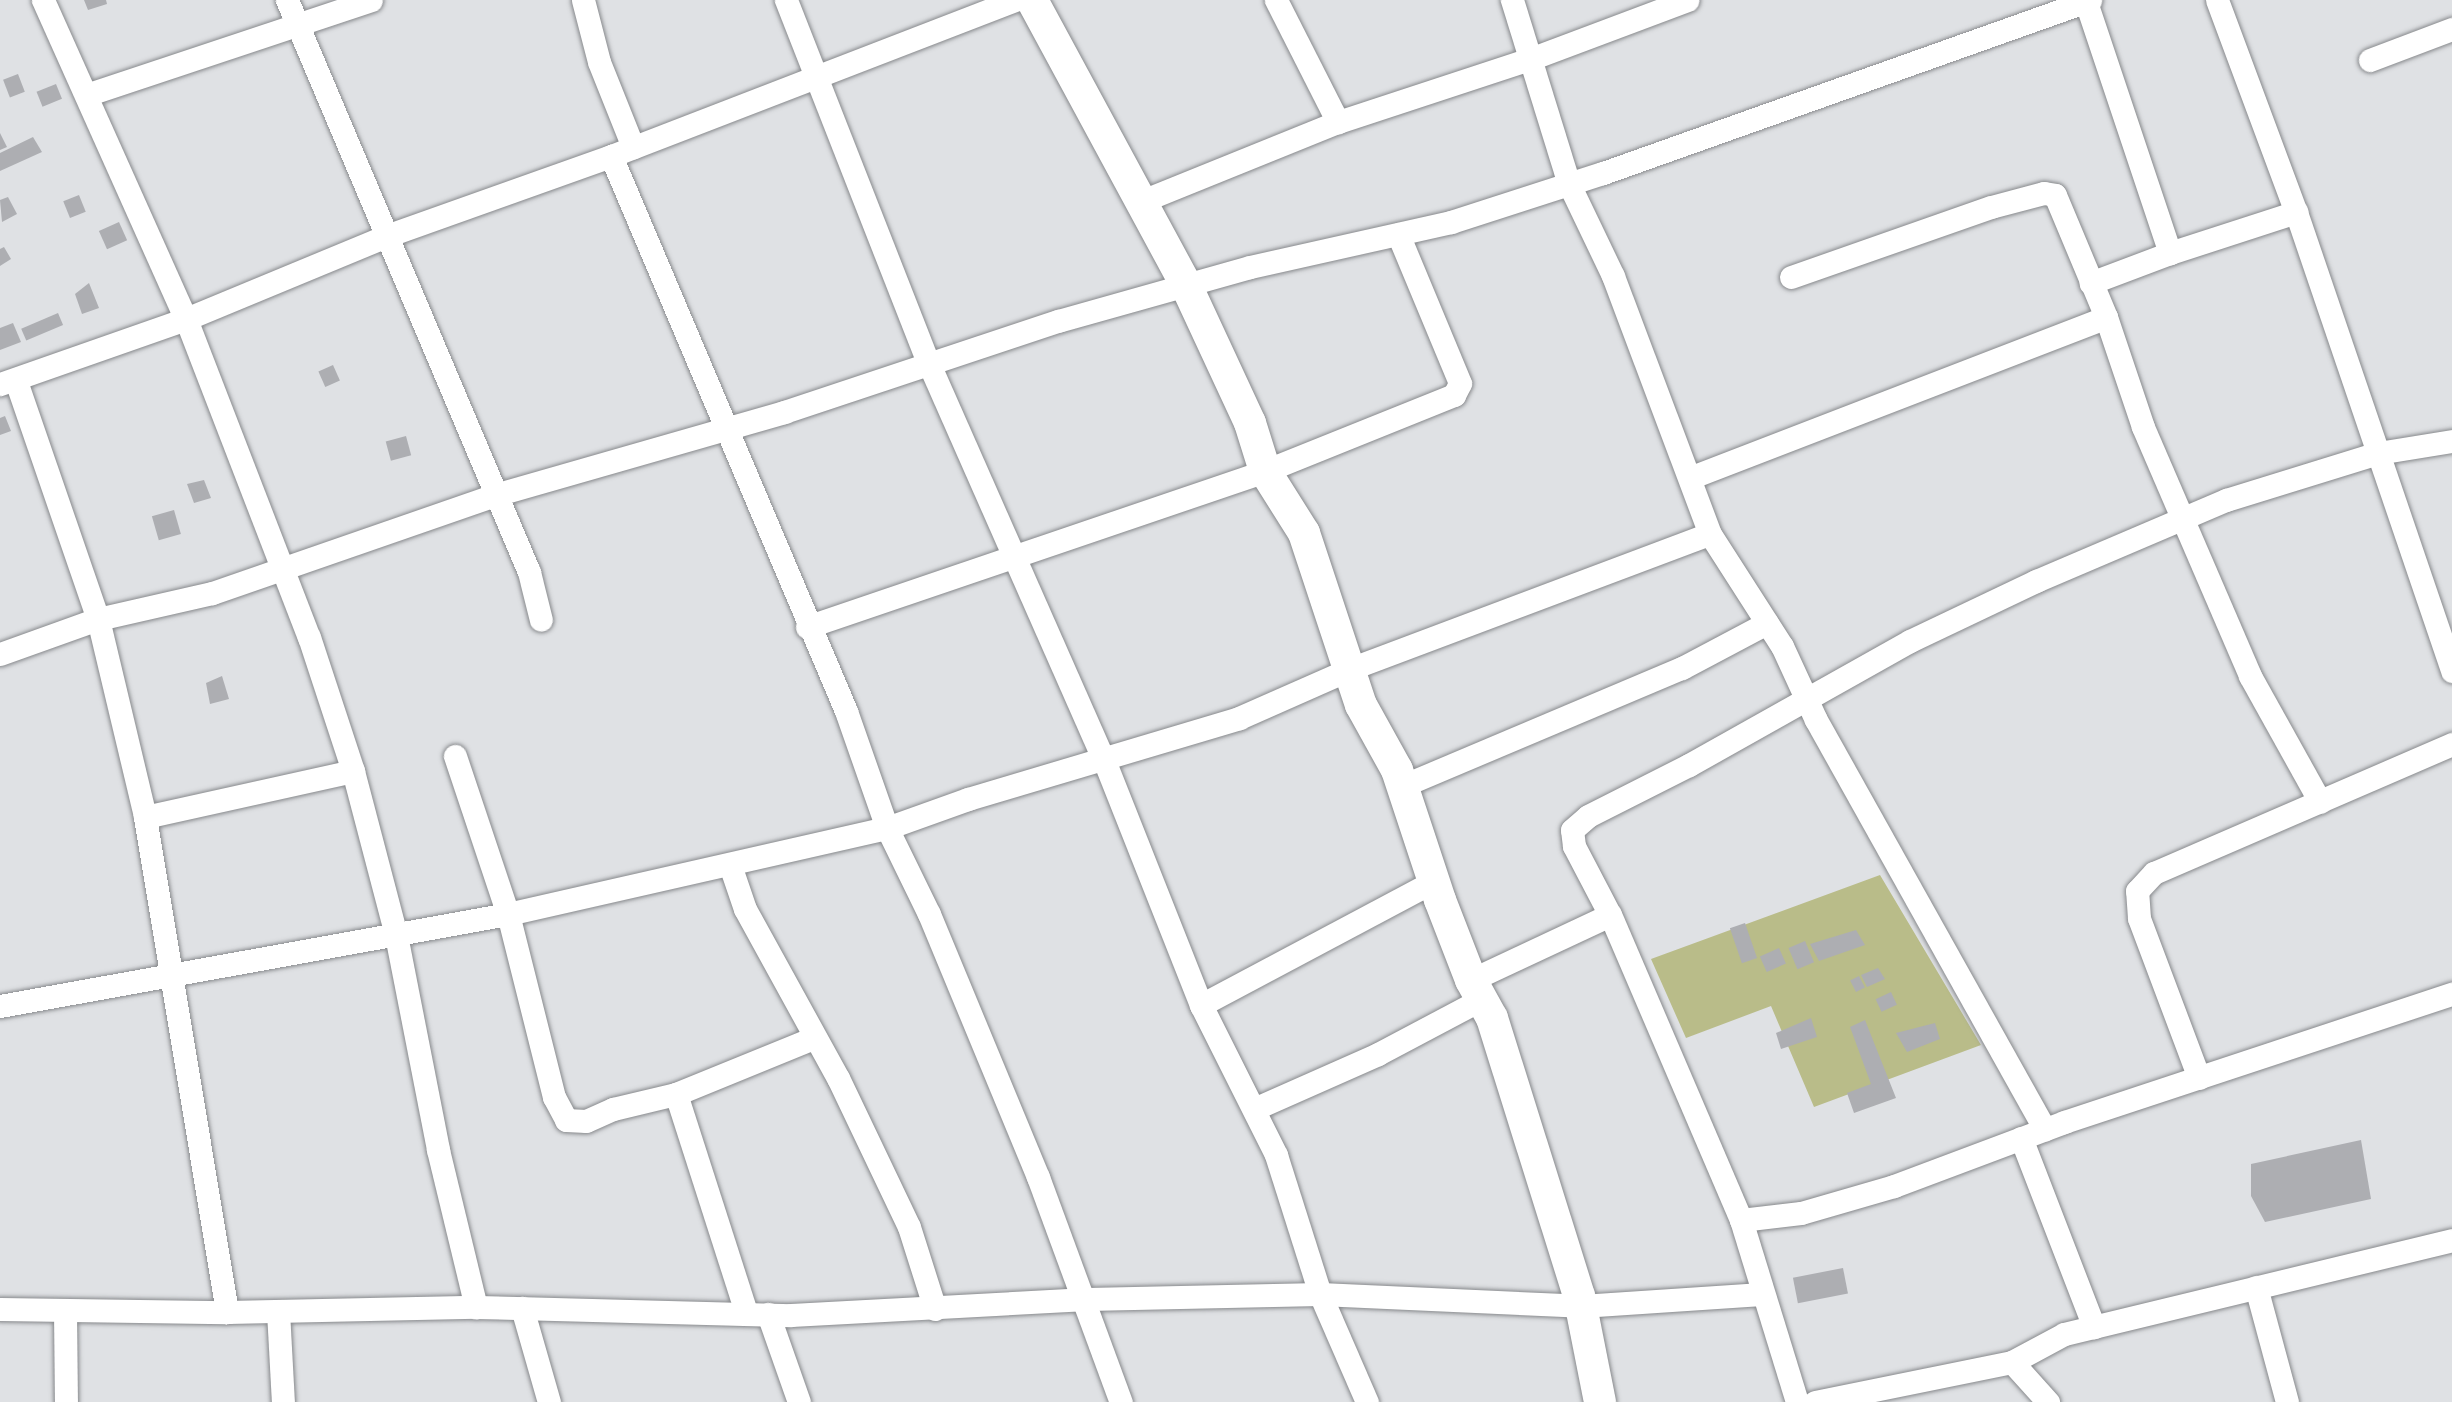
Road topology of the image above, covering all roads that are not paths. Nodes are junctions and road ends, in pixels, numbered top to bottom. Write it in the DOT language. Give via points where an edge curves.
graph roads {
  1 [pos="43,0"];
  2 [pos="287,0"];
  3 [pos="371,0"];
  4 [pos="583,0"];
  5 [pos="786,0"];
  6 [pos="1016,0"];
  7 [pos="1032,0"];
  8 [pos="1276,0"];
  9 [pos="1512,0"];
  10 [pos="1687,0"];
  11 [pos="2217,0"];
  12 [pos="2088,1"];
  13 [pos="299,27"];
  14 [pos="2451,32"];
  15 [pos="1532,58"];
  16 [pos="2370,60"];
  17 [pos="815,78"];
  18 [pos="89,94"];
  19 [pos="1338,122"];
  20 [pos="633,147"];
  21 [pos="611,156"];
  22 [pos="1569,184"];
  23 [pos="1142,201"];
  24 [pos="2296,212"];
  25 [pos="1398,234"];
  26 [pos="389,235"];
  27 [pos="2170,253"];
  28 [pos="1791,277"];
  29 [pos="2091,283"];
  30 [pos="1186,285"];
  31 [pos="2106,317"];
  32 [pos="186,319"];
  33 [pos="929,364"];
  34 [pos="8,382"];
  35 [pos="724,428"];
  36 [pos="2452,441"];
  37 [pos="2378,453"];
  38 [pos="1265,471"];
  39 [pos="1692,477"];
  40 [pos="495,495"];
  41 [pos="2184,518"];
  42 [pos="1710,534"];
  43 [pos="1014,558"];
  44 [pos="284,567"];
  45 [pos="98,619"];
  46 [pos="541,620"];
  47 [pos="1767,623"];
  48 [pos="807,627"];
  49 [pos="2446,635"];
  50 [pos="0,654"];
  51 [pos="1350,669"];
  52 [pos="2452,671"];
  53 [pos="1807,700"];
  54 [pos="2452,744"];
  55 [pos="455,756"];
  56 [pos="1104,760"];
  57 [pos="353,771"];
  58 [pos="1402,786"];
  59 [pos="2320,803"];
  60 [pos="145,817"];
  61 [pos="887,828"];
  62 [pos="730,865"];
  63 [pos="1434,881"];
  64 [pos="508,914"];
  65 [pos="1611,915"];
  66 [pos="396,935"];
  67 [pos="174,978"];
  68 [pos="1477,989"];
  69 [pos="2452,994"];
  70 [pos="1201,1005"];
  71 [pos="0,1006"];
  72 [pos="813,1038"];
  73 [pos="2199,1078"];
  74 [pos="676,1094"];
  75 [pos="1254,1109"];
  76 [pos="2045,1129"];
  77 [pos="2021,1138"];
  78 [pos="1741,1220"];
  79 [pos="2452,1240"];
  80 [pos="2256,1287"];
  81 [pos="1320,1294"];
  82 [pos="1762,1294"];
  83 [pos="1087,1299"];
  84 [pos="1581,1306"];
  85 [pos="476,1307"];
  86 [pos="0,1308"];
  87 [pos="522,1308"];
  88 [pos="935,1309"];
  89 [pos="65,1311"];
  90 [pos="278,1311"];
  91 [pos="227,1312"];
  92 [pos="757,1313"];
  93 [pos="2094,1327"];
  94 [pos="2012,1362"];
  95 [pos="66,1402"];
  96 [pos="283,1402"];
  97 [pos="549,1402"];
  98 [pos="799,1402"];
  99 [pos="1121,1402"];
  100 [pos="1367,1402"];
  101 [pos="1600,1402"];
  102 [pos="1797,1402"];
  103 [pos="1815,1402"];
  104 [pos="2048,1402"];
  105 [pos="2287,1402"];
  1 -- 18 [label="street"];
  2 -- 13 [label="street"];
  3 -- 13 [label="street"];
  4 -- 20 [label="street" via="599,62"];
  5 -- 17 [label="street"];
  6 -- 17 [label="street"];
  7 -- 23 [label="main road"];
  8 -- 19 [label="street"];
  9 -- 15 [label="street"];
  10 -- 15 [label="street"];
  11 -- 24 [label="street"];
  12 -- 22 [label="street"];
  12 -- 27 [label="street"];
  13 -- 18 [label="street"];
  13 -- 26 [label="street"];
  14 -- 16 [label="street"];
  15 -- 19 [label="street"];
  15 -- 22 [label="street"];
  17 -- 20 [label="street"];
  17 -- 33 [label="street"];
  18 -- 32 [label="street"];
  19 -- 23 [label="street"];
  20 -- 21 [label="street"];
  21 -- 26 [label="street"];
  21 -- 35 [label="street"];
  22 -- 25 [label="street"];
  22 -- 39 [label="street" via="1613,276"];
  23 -- 30 [label="main road"];
  24 -- 27 [label="street"];
  24 -- 37 [label="street"];
  25 -- 30 [label="street"];
  25 -- 38 [label="street" via="1460,383 1454,395"];
  26 -- 32 [label="street"];
  26 -- 40 [label="street"];
  27 -- 29 [label="street"];
  28 -- 29 [label="street" via="2044,193 2055,195 2064,210"];
  29 -- 31 [label="street"];
  30 -- 33 [label="street"];
  30 -- 38 [label="main road" via="1250,423"];
  31 -- 39 [label="street"];
  31 -- 41 [label="street" via="2143,427"];
  32 -- 34 [label="street"];
  32 -- 44 [label="street"];
  33 -- 35 [label="street"];
  33 -- 43 [label="street"];
  34 -- 45 [label="street"];
  35 -- 40 [label="street"];
  35 -- 48 [label="street"];
  36 -- 37 [label="street"];
  37 -- 41 [label="street" via="2226,500"];
  37 -- 49 [label="street"];
  38 -- 43 [label="street"];
  38 -- 51 [label="main road" via="1304,533"];
  39 -- 42 [label="street"];
  40 -- 44 [label="street"];
  40 -- 46 [label="street" via="529,572"];
  41 -- 53 [label="street" via="1910,640"];
  41 -- 59 [label="street" via="2250,676"];
  42 -- 47 [label="street"];
  42 -- 51 [label="street"];
  43 -- 48 [label="street"];
  43 -- 56 [label="street"];
  44 -- 45 [label="street" via="212,593"];
  44 -- 57 [label="street"];
  45 -- 50 [label="street"];
  45 -- 60 [label="street"];
  47 -- 53 [label="street"];
  47 -- 58 [label="street" via="1682,668"];
  48 -- 61 [label="street" via="846,711"];
  49 -- 52 [label="street"];
  51 -- 56 [label="street" via="1239,718"];
  51 -- 58 [label="main road" via="1360,705"];
  53 -- 65 [label="street" via="1588,816 1572,830 1574,846"];
  53 -- 76 [label="street"];
  54 -- 59 [label="street"];
  55 -- 64 [label="street"];
  56 -- 61 [label="street"];
  56 -- 70 [label="street"];
  57 -- 60 [label="street"];
  57 -- 66 [label="street"];
  58 -- 63 [label="main road"];
  59 -- 73 [label="street" via="2154,873 2137,891 2139,918"];
  60 -- 67 [label="street"];
  61 -- 62 [label="street"];
  61 -- 83 [label="street" via="929,914"];
  62 -- 64 [label="street"];
  62 -- 72 [label="street" via="746,909"];
  63 -- 68 [label="main road"];
  63 -- 70 [label="street"];
  64 -- 66 [label="street"];
  64 -- 74 [label="street" via="544,1062 566,1120 586,1121 613,1109"];
  65 -- 68 [label="street"];
  65 -- 78 [label="street"];
  66 -- 67 [label="street"];
  66 -- 85 [label="street" via="438,1150"];
  67 -- 71 [label="street"];
  67 -- 91 [label="street"];
  68 -- 75 [label="street" via="1378,1054"];
  68 -- 84 [label="main road" via="1496,1031"];
  69 -- 73 [label="street"];
  70 -- 75 [label="street"];
  72 -- 74 [label="street"];
  72 -- 88 [label="street" via="838,1078 909,1227"];
  73 -- 76 [label="street"];
  74 -- 92 [label="street"];
  75 -- 81 [label="street" via="1276,1155"];
  76 -- 77 [label="street"];
  77 -- 78 [label="street" via="1894,1186 1801,1213"];
  77 -- 93 [label="street"];
  78 -- 82 [label="street"];
  79 -- 80 [label="street"];
  80 -- 93 [label="street"];
  80 -- 105 [label="street"];
  81 -- 83 [label="street"];
  81 -- 84 [label="street"];
  81 -- 100 [label="street"];
  82 -- 84 [label="street"];
  82 -- 102 [label="street"];
  83 -- 88 [label="street"];
  83 -- 99 [label="street"];
  84 -- 101 [label="main road"];
  85 -- 87 [label="street"];
  85 -- 90 [label="street"];
  86 -- 89 [label="street"];
  87 -- 92 [label="street"];
  87 -- 97 [label="street"];
  88 -- 92 [label="street"];
  89 -- 91 [label="street"];
  89 -- 95 [label="street"];
  90 -- 91 [label="street"];
  90 -- 96 [label="street"];
  92 -- 98 [label="street"];
  93 -- 94 [label="street" via="2064,1334"];
  94 -- 103 [label="street"];
  94 -- 104 [label="street"];
}
